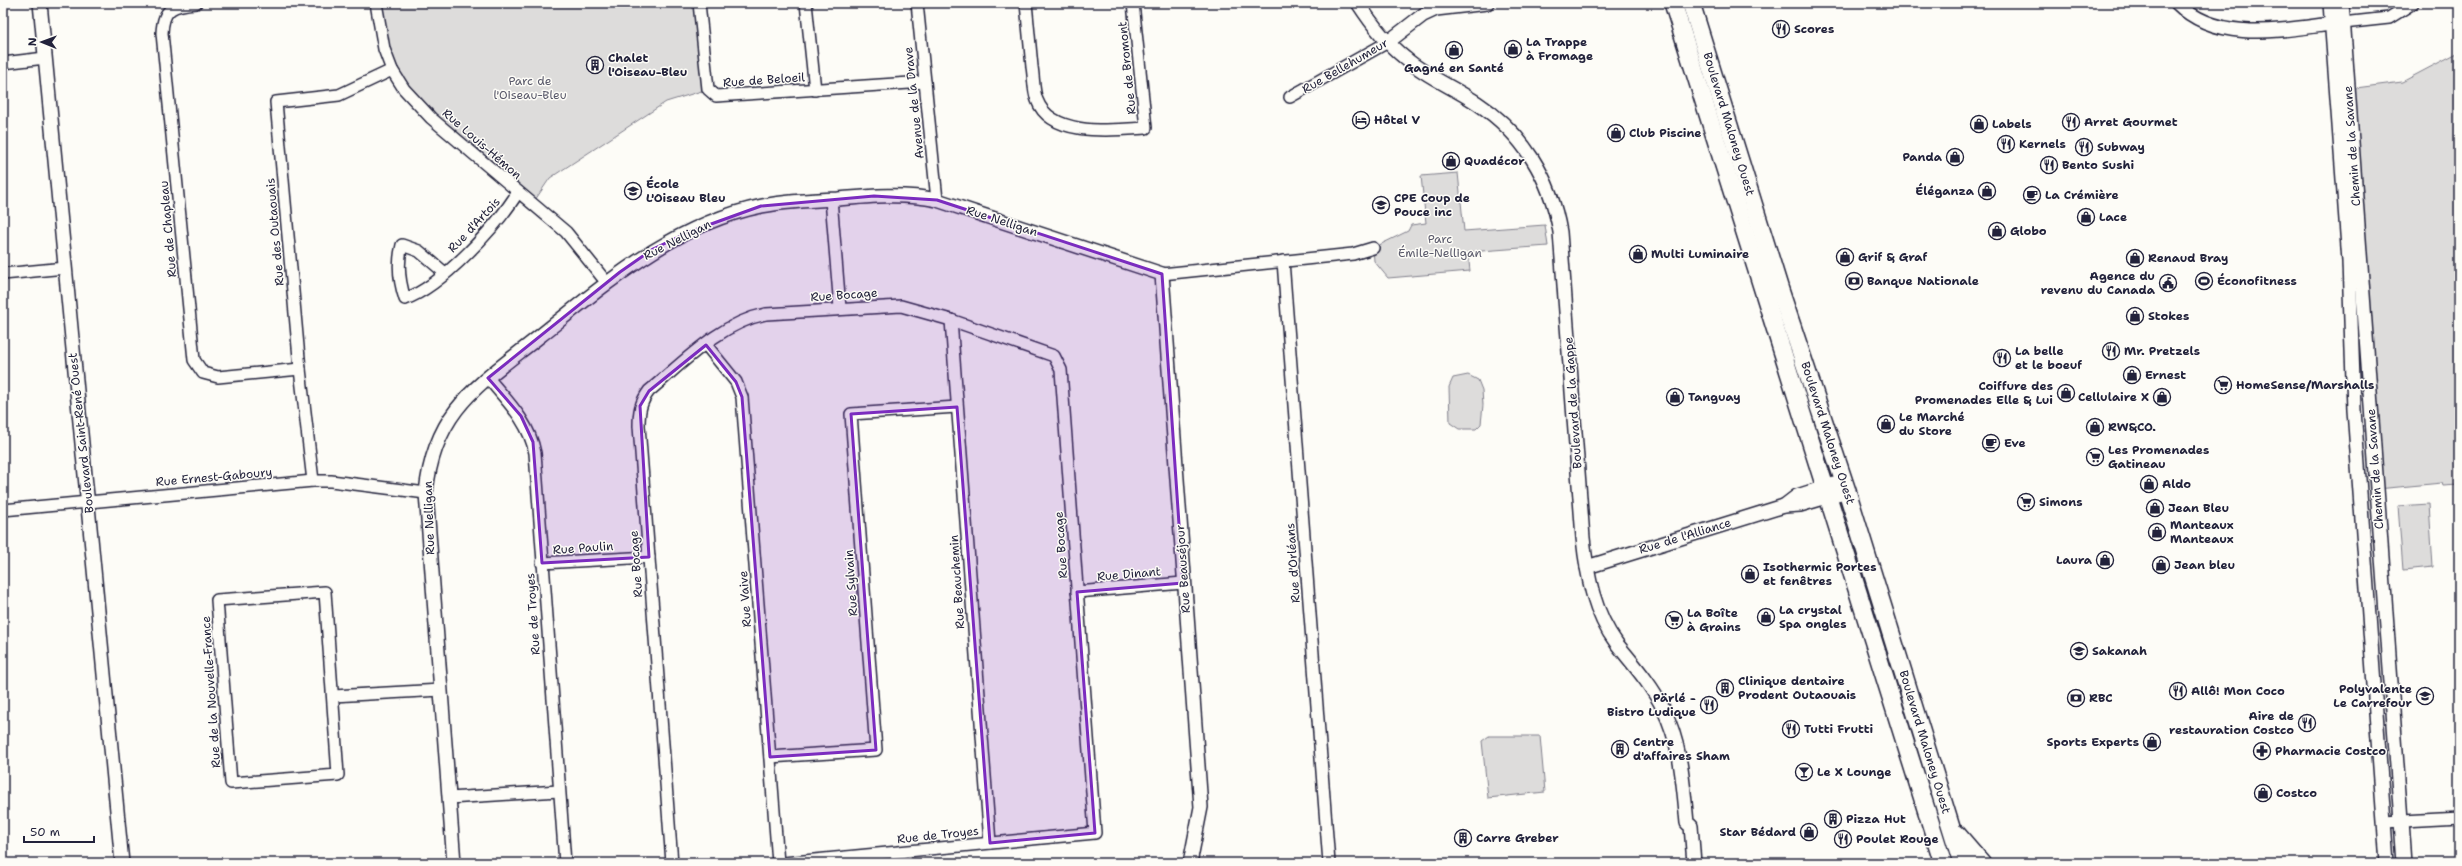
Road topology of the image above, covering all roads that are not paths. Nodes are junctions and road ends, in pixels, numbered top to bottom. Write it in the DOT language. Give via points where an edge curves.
graph roads {
  1 [pos="40,3"];
  2 [pos="196,3"];
  3 [pos="376,3"];
  4 [pos="699,3"];
  5 [pos="806,3"];
  6 [pos="917,3"];
  7 [pos="1026,3"];
  8 [pos="1133,3"];
  9 [pos="1358,3"];
  10 [pos="1487,3"];
  11 [pos="1673,3"];
  12 [pos="1691,3"];
  13 [pos="1704,3"];
  14 [pos="2177,3"];
  15 [pos="2330,3"];
  16 [pos="2342,3"];
  17 [pos="2413,3"];
  18 [pos="2337,23"];
  19 [pos="1388,42"];
  20 [pos="1704,45"];
  21 [pos="45,58"];
  22 [pos="3,63"];
  23 [pos="392,70"];
  24 [pos="925,82"];
  25 [pos="815,90"];
  26 [pos="1290,97"];
  27 [pos="518,192"];
  28 [pos="831,199"];
  29 [pos="937,200"];
  30 [pos="1373,248"];
  31 [pos="1283,261"];
  32 [pos="65,268"];
  33 [pos="445,273"];
  34 [pos="3,274"];
  35 [pos="1162,274"];
  36 [pos="607,283"];
  37 [pos="840,308"];
  38 [pos="951,320"];
  39 [pos="706,345"];
  40 [pos="300,369"];
  41 [pos="488,378"];
  42 [pos="957,407"];
  43 [pos="313,481"];
  44 [pos="1846,486"];
  45 [pos="1827,492"];
  46 [pos="426,493"];
  47 [pos="88,502"];
  48 [pos="3,510"];
  49 [pos="649,557"];
  50 [pos="542,563"];
  51 [pos="1587,566"];
  52 [pos="1183,583"];
  53 [pos="1077,592"];
  54 [pos="441,690"];
  55 [pos="333,696"];
  56 [pos="770,757"];
  57 [pos="559,790"];
  58 [pos="449,798"];
  59 [pos="2459,818"];
  60 [pos="2401,821"];
  61 [pos="2384,822"];
  62 [pos="1952,828"];
  63 [pos="1095,833"];
  64 [pos="990,843"];
  65 [pos="877,859"];
  66 [pos="122,863"];
  67 [pos="454,863"];
  68 [pos="565,863"];
  69 [pos="672,863"];
  70 [pos="778,863"];
  71 [pos="783,863"];
  72 [pos="1190,863"];
  73 [pos="1329,863"];
  74 [pos="1694,863"];
  75 [pos="1944,863"];
  76 [pos="1962,863"];
  77 [pos="1982,863"];
  78 [pos="2388,863"];
  79 [pos="2404,863"];
  1 -- 21 [label="street, Boulevard Saint-René Ouest"];
  2 -- 40 [label="street, Rue de Chapleau" via="181,4 168,11 162,24 194,360 203,373 218,377"];
  3 -- 23 [label="street, Rue Louis-Hémon" via="381,37"];
  4 -- 25 [label="street, Rue de Beloeil" via="707,81 711,94 722,96"];
  5 -- 25 [label="street, Rue de Beloeil"];
  6 -- 24 [label="street, Avenue de la Drave"];
  7 -- 8 [label="street, Rue de Bromont" via="1035,93 1041,107 1050,117 1063,123 1102,130 1146,128"];
  9 -- 19 [label="street, Boulevard de la Gappe"];
  10 -- 19 [label="street, Rue Bellehumeur" via="1436,9 1423,15"];
  11 -- 45 [label="main road, Boulevard Maloney Ouest"];
  12 -- 20 [label="main road, Boulevard Maloney Ouest"];
  13 -- 20 [label="main road"];
  14 -- 18 [label="street" via="2198,20 2222,28 2258,31"];
  15 -- 18 [label="street, Chemin de la Savane"];
  16 -- 18 [label="street, Chemin de la Savane"];
  17 -- 18 [label="street" via="2389,18"];
  18 -- 60 [label="street, Chemin de la Savane"];
  18 -- 61 [label="street, Chemin de la Savane" via="2354,420"];
  19 -- 26 [label="street, Rue Bellehumeur"];
  19 -- 51 [label="street, Boulevard de la Gappe" via="1414,65 1476,102 1506,126 1532,158 1550,194 1560,232"];
  20 -- 44 [label="main road, Boulevard Maloney Ouest" via="1778,284"];
  21 -- 22 [label="street"];
  21 -- 32 [label="street, Boulevard Saint-René Ouest"];
  23 -- 27 [label="street, Rue Louis-Hémon" via="404,89 431,118"];
  23 -- 40 [label="street, Rue des Outaouais" via="339,95 276,102"];
  24 -- 25 [label="street, Rue de Beloeil"];
  24 -- 29 [label="street, Avenue de la Drave"];
  27 -- 33 [label="street, Rue d'Artois" via="511,204 469,252"];
  27 -- 36 [label="street, Rue Louis-Hémon" via="566,232"];
  28 -- 29 [label="street, Rue Nelligan" via="907,196"];
  28 -- 36 [label="street, Rue Nelligan" via="761,206 707,224 653,250"];
  28 -- 37 [label="street"];
  29 -- 35 [label="street, Rue Nelligan"];
  30 -- 31 [label="street, Rue Nelligan" via="1354,254"];
  31 -- 35 [label="street, Rue Nelligan"];
  31 -- 73 [label="street, Rue d'Orléans"];
  32 -- 34 [label="street"];
  32 -- 47 [label="street, Boulevard Saint-René Ouest"];
  33 -- 33 [label="street, Rue d'Artois" via="417,296 405,299 398,259 402,245 419,251"];
  35 -- 52 [label="street, Rue Beauséjour"];
  36 -- 41 [label="street, Rue Nelligan"];
  37 -- 38 [label="street, Rue Bocage" via="900,306"];
  37 -- 39 [label="street, Rue Bocage" via="766,314 745,319"];
  38 -- 42 [label="street, Rue Beauchemin"];
  38 -- 53 [label="street, Rue Bocage" via="1049,353 1060,364"];
  39 -- 49 [label="street, Rue Bocage" via="649,391 640,406 639,426"];
  39 -- 56 [label="street, Rue Vaive" via="736,382 742,397"];
  40 -- 43 [label="street, Rue des Outaouais"];
  41 -- 46 [label="street, Rue Nelligan" via="465,398 443,427 431,461"];
  41 -- 50 [label="street, Rue de Troyes" via="521,416 533,442"];
  42 -- 56 [label="street, Rue Sylvain" via="851,414 876,750"];
  42 -- 64 [label="street, Rue Beauchemin"];
  43 -- 46 [label="street, Rue Ernest-Gaboury"];
  43 -- 47 [label="street, Rue Ernest-Gaboury"];
  44 -- 45 [label="street, Rue de l'Alliance"];
  44 -- 62 [label="main road, Boulevard Maloney Ouest"];
  45 -- 51 [label="street, Rue de l'Alliance" via="1800,505 1784,506"];
  45 -- 75 [label="main road, Boulevard Maloney Ouest"];
  46 -- 54 [label="street, Rue Nelligan"];
  47 -- 48 [label="street, Rue Ernest-Gaboury"];
  47 -- 66 [label="street, Boulevard Saint-René Ouest"];
  49 -- 50 [label="street, Rue Paulin"];
  49 -- 69 [label="street, Rue Bocage"];
  50 -- 57 [label="street, Rue de Troyes"];
  51 -- 74 [label="street, Boulevard de la Gappe" via="1592,594 1609,630 1657,697 1669,721 1682,764 1687,822 1691,826"];
  52 -- 53 [label="street, Rue Dinant"];
  52 -- 72 [label="street, Rue Beauséjour" via="1201,807"];
  53 -- 63 [label="street, Rue Bocage"];
  54 -- 55 [label="street"];
  54 -- 58 [label="street, Rue Nelligan"];
  55 -- 55 [label="street, Rue de la Nouvelle-France" via="338,775 231,783 217,600 325,592"];
  56 -- 70 [label="street, Rue Vaive"];
  57 -- 58 [label="street"];
  57 -- 68 [label="street, Rue de Troyes"];
  58 -- 67 [label="street, Rue Nelligan"];
  59 -- 60 [label="street"];
  60 -- 61 [label="street"];
  60 -- 79 [label="street, Chemin de la Savane"];
  61 -- 78 [label="street, Chemin de la Savane"];
  62 -- 76 [label="main road, Boulevard Maloney Ouest"];
  62 -- 77 [label="main road"];
  63 -- 64 [label="street, Rue de Troyes"];
  64 -- 65 [label="street, Rue de Troyes"];
  65 -- 71 [label="street, Rue de Troyes"];
}
